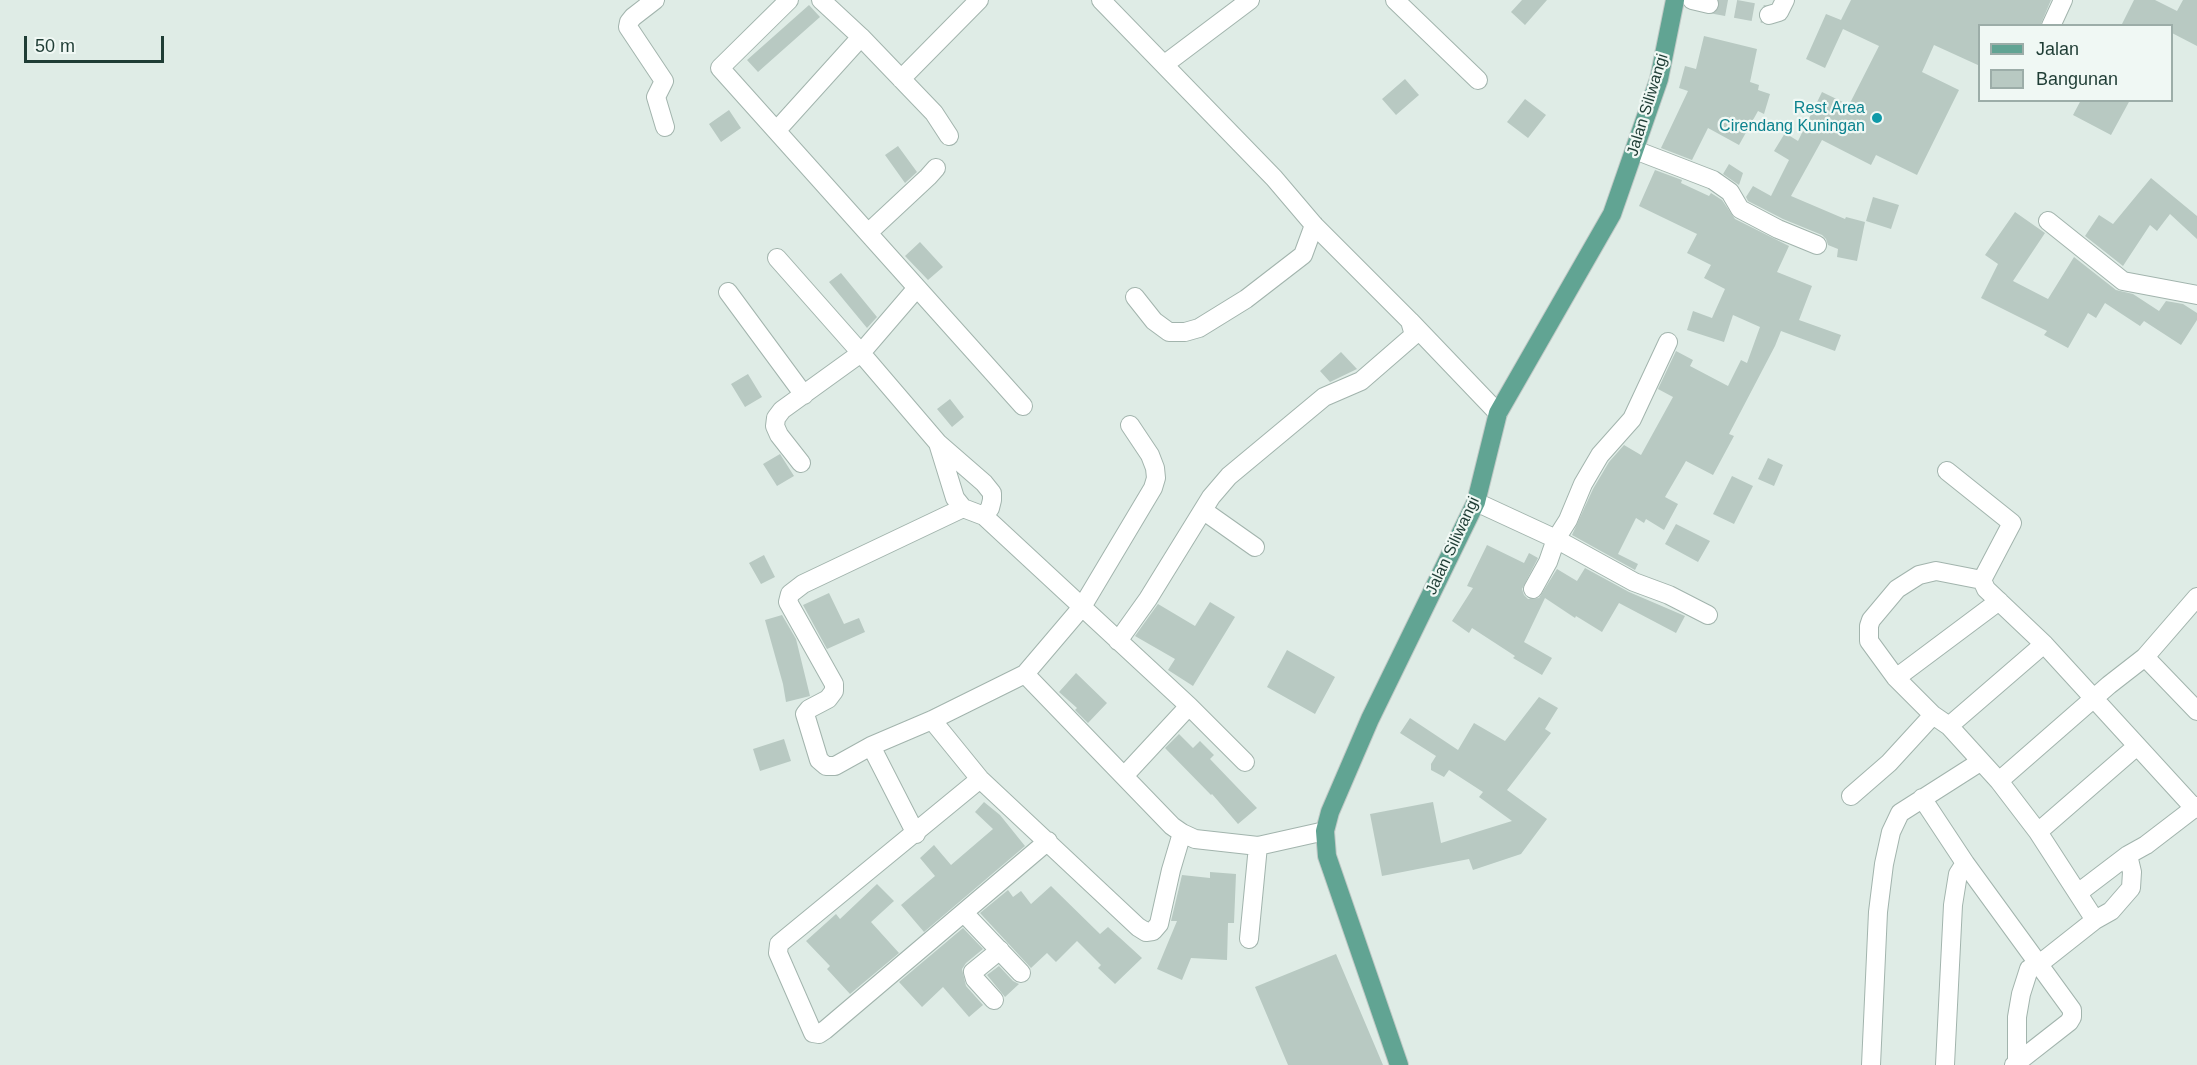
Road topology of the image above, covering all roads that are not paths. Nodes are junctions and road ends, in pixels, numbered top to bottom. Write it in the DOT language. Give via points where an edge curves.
graph roads {
  1 [pos="655,0"];
  2 [pos="789,0"];
  3 [pos="821,0"];
  4 [pos="979,0"];
  5 [pos="1101,0"];
  6 [pos="1250,0"];
  7 [pos="1395,0"];
  8 [pos="1675,0"];
  9 [pos="1785,0"];
  10 [pos="2063,0"];
  11 [pos="1769,15"];
  12 [pos="2052,24"];
  13 [pos="861,37"];
  14 [pos="1165,64"];
  15 [pos="901,79"];
  16 [pos="1478,80"];
  17 [pos="665,128"];
  18 [pos="777,129"];
  19 [pos="949,136"];
  20 [pos="1635,150"];
  21 [pos="936,168"];
  22 [pos="2048,221"];
  23 [pos="1314,225"];
  24 [pos="869,232"];
  25 [pos="1817,245"];
  26 [pos="777,258"];
  27 [pos="916,289"];
  28 [pos="728,292"];
  29 [pos="2197,295"];
  30 [pos="1135,297"];
  31 [pos="1410,321"];
  32 [pos="1668,342"];
  33 [pos="861,353"];
  34 [pos="804,395"];
  35 [pos="1023,406"];
  36 [pos="1498,413"];
  37 [pos="1130,424"];
  38 [pos="938,442"];
  39 [pos="801,463"];
  40 [pos="1947,471"];
  41 [pos="1476,502"];
  42 [pos="963,508"];
  43 [pos="1204,511"];
  44 [pos="984,516"];
  45 [pos="1556,539"];
  46 [pos="1255,548"];
  47 [pos="1982,580"];
  48 [pos="1533,589"];
  49 [pos="2196,600"];
  50 [pos="1999,601"];
  51 [pos="1082,608"];
  52 [pos="1708,615"];
  53 [pos="1118,642"];
  54 [pos="2044,644"];
  55 [pos="2145,657"];
  56 [pos="1025,674"];
  57 [pos="1896,678"];
  58 [pos="2094,700"];
  59 [pos="1189,706"];
  60 [pos="2197,711"];
  61 [pos="1933,715"];
  62 [pos="932,720"];
  63 [pos="1949,726"];
  64 [pos="871,746"];
  65 [pos="2137,746"];
  66 [pos="1245,762"];
  67 [pos="1980,762"];
  68 [pos="1125,775"];
  69 [pos="980,779"];
  70 [pos="1999,781"];
  71 [pos="1851,796"];
  72 [pos="1922,798"];
  73 [pos="2196,807"];
  74 [pos="1325,831"];
  75 [pos="1182,832"];
  76 [pos="2038,832"];
  77 [pos="916,834"];
  78 [pos="1048,841"];
  79 [pos="1258,846"];
  80 [pos="2128,855"];
  81 [pos="1965,863"];
  82 [pos="2078,893"];
  83 [pos="964,913"];
  84 [pos="2095,920"];
  85 [pos="1249,939"];
  86 [pos="1000,950"];
  87 [pos="2038,965"];
  88 [pos="1021,973"];
  89 [pos="994,1000"];
  90 [pos="2016,1064"];
  91 [pos="1399,1065"];
  92 [pos="1871,1065"];
  93 [pos="1945,1065"];
  1 -- 17 [label="street" via="633,17 628,27 663,81 656,97"];
  2 -- 18 [label="street" via="720,68"];
  3 -- 13 [label="street"];
  4 -- 15 [label="street"];
  5 -- 14 [label="street"];
  6 -- 14 [label="street"];
  7 -- 16 [label="street"];
  8 -- 20 [label="main road, Jalan Siliwangi" via="1659,79"];
  9 -- 11 [label="street" via="1779,12"];
  10 -- 12 [label="street"];
  13 -- 15 [label="street"];
  13 -- 18 [label="street"];
  14 -- 23 [label="street"];
  15 -- 19 [label="street" via="934,113"];
  18 -- 24 [label="street"];
  20 -- 25 [label="street" via="1713,180 1730,192 1740,209"];
  20 -- 36 [label="main road, Jalan Siliwangi" via="1612,214"];
  21 -- 24 [label="street"];
  22 -- 29 [label="street" via="2123,281"];
  23 -- 30 [label="street" via="1304,255 1246,299 1199,328 1169,332 1154,321"];
  23 -- 31 [label="street"];
  24 -- 27 [label="street"];
  26 -- 33 [label="street"];
  27 -- 33 [label="street"];
  27 -- 35 [label="street"];
  28 -- 34 [label="street"];
  31 -- 36 [label="street"];
  31 -- 43 [label="street" via="1414,335 1360,381 1324,397 1228,476"];
  32 -- 45 [label="street" via="1632,419 1600,455"];
  33 -- 34 [label="street"];
  33 -- 38 [label="street"];
  34 -- 39 [label="street" via="782,410 775,426"];
  36 -- 41 [label="main road, Jalan Siliwangi"];
  37 -- 51 [label="street" via="1150,455 1156,478"];
  38 -- 42 [label="street" via="955,498"];
  38 -- 44 [label="street" via="992,493 990,508"];
  40 -- 47 [label="street" via="2012,523"];
  41 -- 45 [label="street"];
  41 -- 74 [label="main road, Jalan Siliwangi" via="1370,719"];
  42 -- 44 [label="street"];
  42 -- 64 [label="street" via="803,584 790,594 788,602 834,684 828,699 806,714 819,760 826,766 835,766"];
  43 -- 46 [label="street"];
  43 -- 53 [label="street"];
  44 -- 51 [label="street"];
  45 -- 48 [label="street"];
  45 -- 52 [label="street" via="1634,582"];
  47 -- 50 [label="street"];
  47 -- 57 [label="street" via="1935,572 1919,574 1897,589 1872,620 1868,635"];
  49 -- 55 [label="street"];
  50 -- 54 [label="street"];
  50 -- 57 [label="street"];
  51 -- 53 [label="street"];
  51 -- 56 [label="street"];
  53 -- 59 [label="street"];
  54 -- 58 [label="street"];
  54 -- 63 [label="street"];
  55 -- 58 [label="street"];
  55 -- 60 [label="street"];
  56 -- 62 [label="street"];
  56 -- 68 [label="street"];
  57 -- 61 [label="street"];
  58 -- 65 [label="street"];
  58 -- 70 [label="street"];
  59 -- 66 [label="street"];
  59 -- 68 [label="street"];
  61 -- 63 [label="street"];
  61 -- 71 [label="street" via="1889,763"];
  62 -- 64 [label="street"];
  62 -- 69 [label="street"];
  63 -- 67 [label="street"];
  64 -- 77 [label="street"];
  65 -- 73 [label="street"];
  65 -- 76 [label="street"];
  67 -- 70 [label="street"];
  67 -- 72 [label="street"];
  68 -- 75 [label="street"];
  69 -- 77 [label="street"];
  69 -- 78 [label="street"];
  70 -- 76 [label="street"];
  72 -- 81 [label="street"];
  72 -- 92 [label="street" via="1900,813 1884,864"];
  73 -- 80 [label="street"];
  74 -- 79 [label="street"];
  74 -- 91 [label="main road, Jalan Siliwangi" via="1327,856"];
  75 -- 78 [label="street" via="1160,924 1154,931 1146,932"];
  75 -- 79 [label="street" via="1195,838"];
  76 -- 82 [label="street"];
  77 -- 83 [label="street" via="779,944 778,953 813,1033 825,1030"];
  78 -- 83 [label="street"];
  79 -- 85 [label="street"];
  80 -- 82 [label="street"];
  80 -- 84 [label="street" via="2131,888 2111,911"];
  81 -- 87 [label="street"];
  81 -- 93 [label="street" via="1958,874 1953,905"];
  82 -- 84 [label="street"];
  83 -- 86 [label="street"];
  84 -- 87 [label="street"];
  86 -- 88 [label="street"];
  86 -- 89 [label="street" via="973,972"];
  87 -- 90 [label="street" via="2027,972 2021,994"];
  87 -- 90 [label="street" via="2070,1006 2072,1017"];
}
